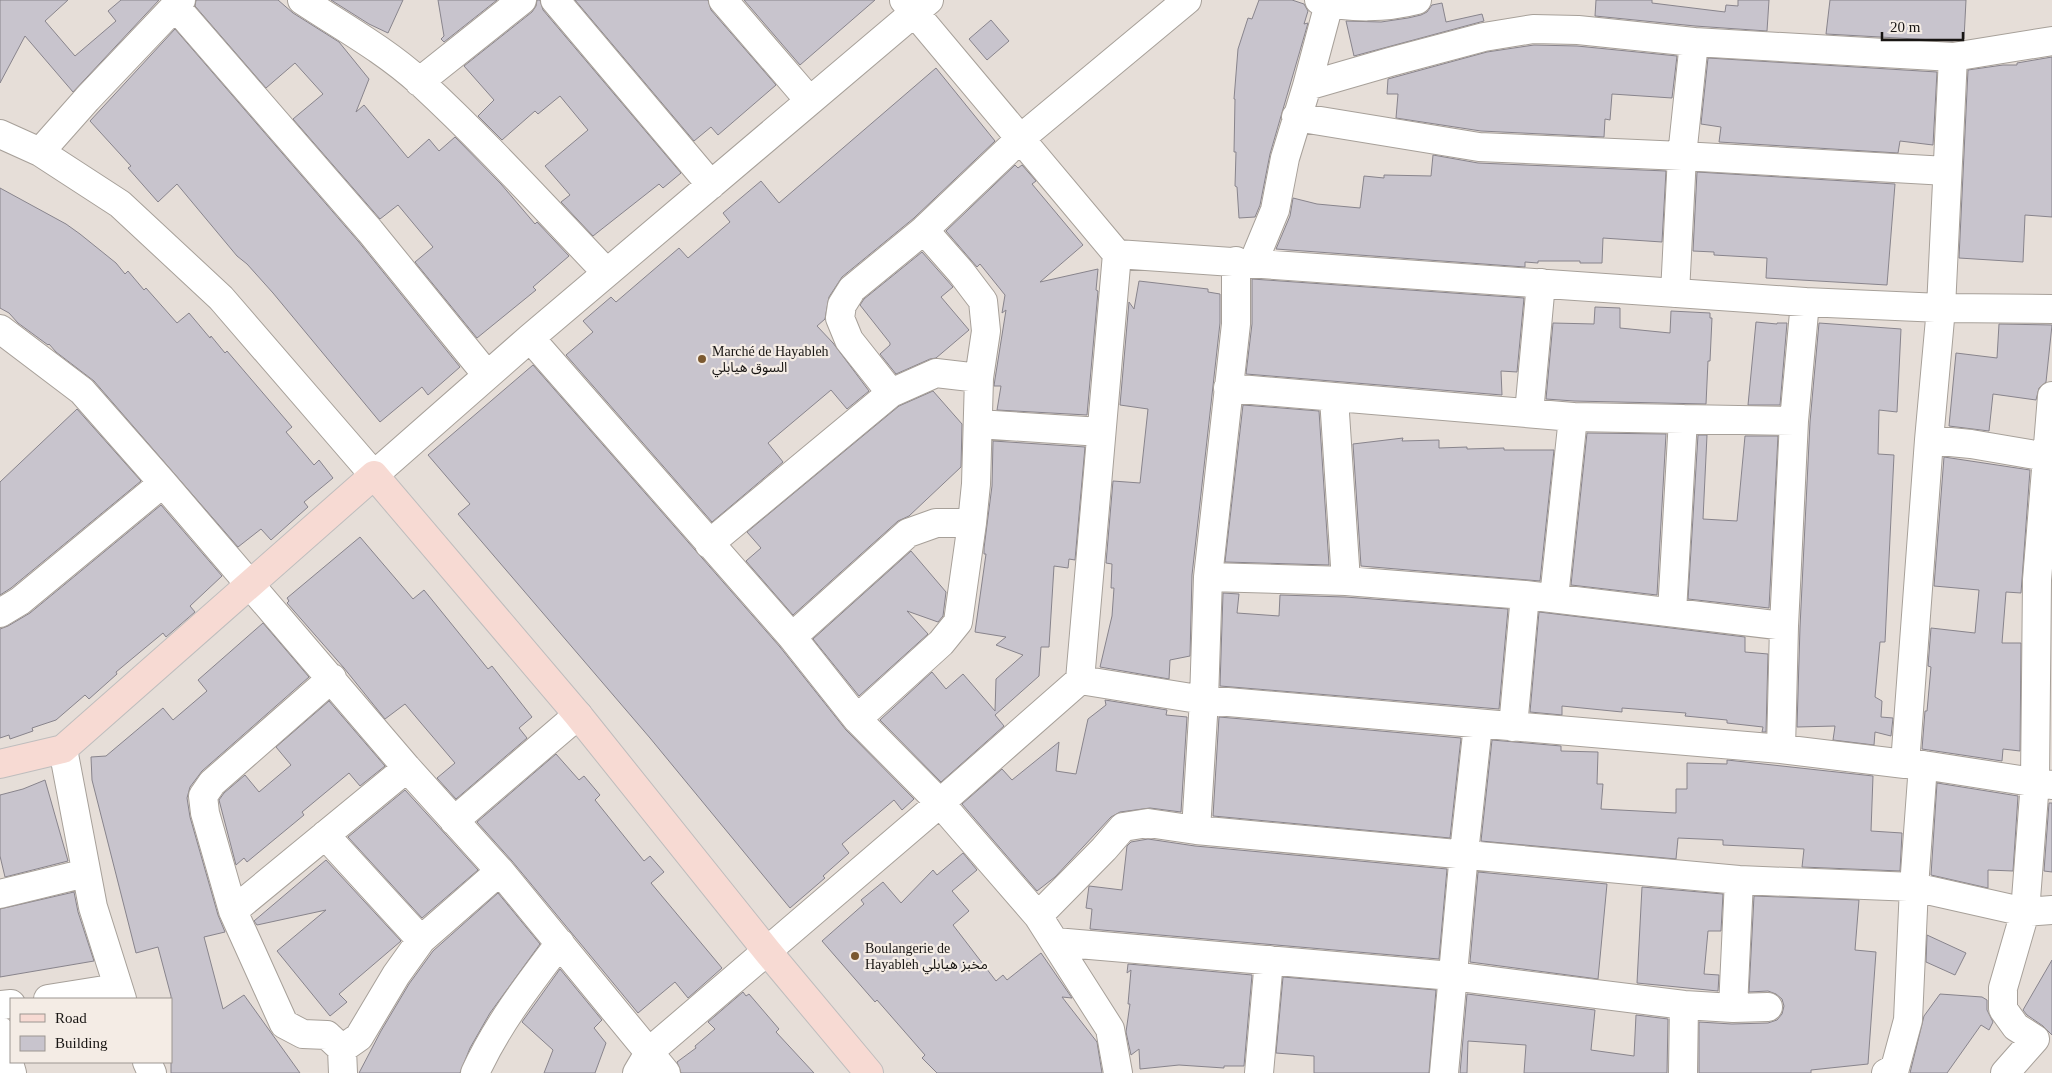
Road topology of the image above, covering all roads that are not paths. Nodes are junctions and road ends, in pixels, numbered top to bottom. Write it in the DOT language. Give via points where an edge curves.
graph roads {
  1 [pos="302,0"];
  2 [pos="522,0"];
  3 [pos="555,0"];
  4 [pos="723,0"];
  5 [pos="1187,0"];
  6 [pos="1417,0"];
  7 [pos="1326,1"];
  8 [pos="178,3"];
  9 [pos="916,4"];
  10 [pos="2052,41"];
  11 [pos="1694,42"];
  12 [pos="1953,57"];
  13 [pos="419,82"];
  14 [pos="1307,86"];
  15 [pos="809,100"];
  16 [pos="1296,117"];
  17 [pos="0,134"];
  18 [pos="1021,138"];
  19 [pos="40,152"];
  20 [pos="1682,156"];
  21 [pos="1948,171"];
  22 [pos="711,185"];
  23 [pos="924,230"];
  24 [pos="1117,254"];
  25 [pos="1245,262"];
  26 [pos="606,272"];
  27 [pos="1541,283"];
  28 [pos="1675,293"];
  29 [pos="1805,302"];
  30 [pos="1941,308"];
  31 [pos="2052,309"];
  32 [pos="0,329"];
  33 [pos="530,338"];
  34 [pos="487,375"];
  35 [pos="979,378"];
  36 [pos="1228,388"];
  37 [pos="891,393"];
  38 [pos="2052,396"];
  39 [pos="1334,398"];
  40 [pos="1529,413"];
  41 [pos="1573,417"];
  42 [pos="1683,419"];
  43 [pos="1794,421"];
  44 [pos="978,424"];
  45 [pos="1101,432"];
  46 [pos="1929,440"];
  47 [pos="2047,457"];
  48 [pos="374,476"];
  49 [pos="163,483"];
  50 [pos="972,523"];
  51 [pos="709,544"];
  52 [pos="1208,577"];
  53 [pos="1346,581"];
  54 [pos="251,584"];
  55 [pos="1525,595"];
  56 [pos="1554,598"];
  57 [pos="1672,612"];
  58 [pos="0,613"];
  59 [pos="1784,626"];
  60 [pos="792,637"];
  61 [pos="332,678"];
  62 [pos="1080,680"];
  63 [pos="1204,700"];
  64 [pos="578,715"];
  65 [pos="857,719"];
  66 [pos="1478,725"];
  67 [pos="1513,727"];
  68 [pos="63,749"];
  69 [pos="1781,749"];
  70 [pos="0,764"];
  71 [pos="1914,765"];
  72 [pos="407,768"];
  73 [pos="2043,783"];
  74 [pos="940,803"];
  75 [pos="454,820"];
  76 [pos="1196,830"];
  77 [pos="325,835"];
  78 [pos="1464,853"];
  79 [pos="500,872"];
  80 [pos="86,873"];
  81 [pos="1739,880"];
  82 [pos="1914,887"];
  83 [pos="0,894"];
  84 [pos="2052,910"];
  85 [pos="233,911"];
  86 [pos="2025,912"];
  87 [pos="1038,916"];
  88 [pos="421,940"];
  89 [pos="1055,942"];
  90 [pos="560,943"];
  91 [pos="767,951"];
  92 [pos="1269,960"];
  93 [pos="1452,976"];
  94 [pos="120,994"];
  95 [pos="62,998"];
  96 [pos="1684,1005"];
  97 [pos="1768,1007"];
  98 [pos="1733,1008"];
  99 [pos="0,1031"];
  100 [pos="342,1061"];
  101 [pos="643,1062"];
  102 [pos="12,1073"];
  103 [pos="475,1073"];
  104 [pos="666,1073"];
  105 [pos="869,1073"];
  106 [pos="1118,1073"];
  107 [pos="1259,1073"];
  108 [pos="1444,1073"];
  109 [pos="1683,1073"];
  110 [pos="1886,1073"];
  111 [pos="2005,1073"];
  1 -- 13 [label="street" via="387,56"];
  2 -- 13 [label="street"];
  3 -- 22 [label="street"];
  4 -- 15 [label="street"];
  5 -- 18 [label="street"];
  6 -- 7 [label="street" via="1358,7"];
  7 -- 14 [label="street"];
  8 -- 19 [label="street"];
  8 -- 34 [label="street"];
  9 -- 15 [label="street"];
  9 -- 18 [label="street"];
  10 -- 12 [label="street"];
  11 -- 12 [label="street"];
  11 -- 14 [label="street" via="1578,30 1533,29 1475,40"];
  11 -- 20 [label="street"];
  12 -- 21 [label="street"];
  13 -- 26 [label="street" via="521,182"];
  14 -- 16 [label="street"];
  15 -- 22 [label="street"];
  16 -- 20 [label="street" via="1479,147"];
  16 -- 25 [label="street" via="1275,210"];
  17 -- 19 [label="street"];
  18 -- 23 [label="street"];
  18 -- 24 [label="street"];
  19 -- 48 [label="street" via="120,204 221,298"];
  20 -- 21 [label="street"];
  20 -- 28 [label="street"];
  21 -- 30 [label="street"];
  22 -- 26 [label="street"];
  23 -- 35 [label="street" via="983,302 986,331"];
  23 -- 37 [label="street" via="852,289 842,305 840,318 849,340"];
  24 -- 25 [label="street"];
  24 -- 45 [label="street"];
  25 -- 27 [label="street"];
  25 -- 36 [label="street"];
  26 -- 33 [label="street"];
  27 -- 28 [label="street"];
  27 -- 40 [label="street"];
  28 -- 29 [label="street"];
  29 -- 30 [label="street"];
  29 -- 43 [label="street"];
  30 -- 31 [label="street"];
  30 -- 46 [label="street"];
  32 -- 49 [label="street" via="82,391"];
  33 -- 34 [label="street"];
  33 -- 51 [label="street"];
  34 -- 48 [label="street"];
  35 -- 37 [label="street" via="936,373"];
  35 -- 44 [label="street"];
  36 -- 39 [label="street"];
  36 -- 52 [label="street"];
  37 -- 51 [label="street"];
  38 -- 47 [label="street"];
  39 -- 40 [label="street"];
  39 -- 53 [label="street"];
  40 -- 41 [label="street"];
  41 -- 42 [label="street"];
  41 -- 56 [label="street"];
  42 -- 43 [label="street"];
  42 -- 57 [label="street"];
  43 -- 59 [label="street"];
  44 -- 45 [label="street"];
  44 -- 50 [label="street"];
  45 -- 62 [label="street"];
  46 -- 47 [label="street"];
  46 -- 71 [label="street"];
  47 -- 73 [label="street" via="2038,580"];
  48 -- 54 [label="main road"];
  48 -- 64 [label="main road"];
  49 -- 54 [label="street"];
  49 -- 58 [label="street" via="20,601"];
  50 -- 60 [label="street" via="936,523 908,533"];
  50 -- 65 [label="street" via="958,622 941,644"];
  51 -- 60 [label="street"];
  52 -- 53 [label="street"];
  52 -- 63 [label="street"];
  53 -- 55 [label="street"];
  54 -- 61 [label="street"];
  54 -- 68 [label="main road"];
  55 -- 56 [label="street"];
  55 -- 67 [label="street"];
  56 -- 57 [label="street"];
  57 -- 59 [label="street"];
  59 -- 69 [label="street"];
  60 -- 65 [label="street"];
  61 -- 72 [label="street"];
  61 -- 85 [label="street" via="212,783 203,796 204,813"];
  62 -- 63 [label="street"];
  62 -- 74 [label="street"];
  63 -- 66 [label="street"];
  63 -- 76 [label="street"];
  64 -- 75 [label="street"];
  64 -- 91 [label="main road"];
  65 -- 74 [label="street"];
  66 -- 67 [label="street"];
  66 -- 78 [label="street"];
  67 -- 69 [label="street"];
  68 -- 70 [label="main road"];
  68 -- 80 [label="street"];
  69 -- 71 [label="street"];
  71 -- 73 [label="street"];
  71 -- 82 [label="street"];
  72 -- 75 [label="street"];
  72 -- 77 [label="street"];
  73 -- 86 [label="street"];
  74 -- 87 [label="street"];
  74 -- 91 [label="street"];
  75 -- 79 [label="street"];
  76 -- 78 [label="street"];
  76 -- 87 [label="street" via="1148,823 1122,827"];
  77 -- 85 [label="street"];
  77 -- 88 [label="street"];
  78 -- 81 [label="street"];
  78 -- 93 [label="street"];
  79 -- 88 [label="street"];
  79 -- 90 [label="street"];
  80 -- 83 [label="street"];
  80 -- 94 [label="street"];
  81 -- 82 [label="street"];
  81 -- 98 [label="street"];
  82 -- 86 [label="street"];
  82 -- 110 [label="street" via="1908,1020 1894,1068"];
  84 -- 86 [label="street"];
  85 -- 100 [label="street" via="284,1024 303,1034 326,1036"];
  86 -- 111 [label="street" via="2003,988 2003,1009 2016,1027 2035,1039"];
  87 -- 89 [label="street"];
  88 -- 100 [label="street"];
  89 -- 92 [label="street"];
  89 -- 106 [label="street" via="1110,1029"];
  90 -- 101 [label="street"];
  90 -- 103 [label="street" via="498,1028"];
  91 -- 101 [label="street"];
  91 -- 105 [label="main road"];
  92 -- 93 [label="street"];
  92 -- 107 [label="street"];
  93 -- 96 [label="street"];
  93 -- 108 [label="street"];
  94 -- 95 [label="street"];
  96 -- 98 [label="street"];
  96 -- 109 [label="street"];
  97 -- 98 [label="street"];
  99 -- 102 [label="street"];
  101 -- 104 [label="street"];
}
